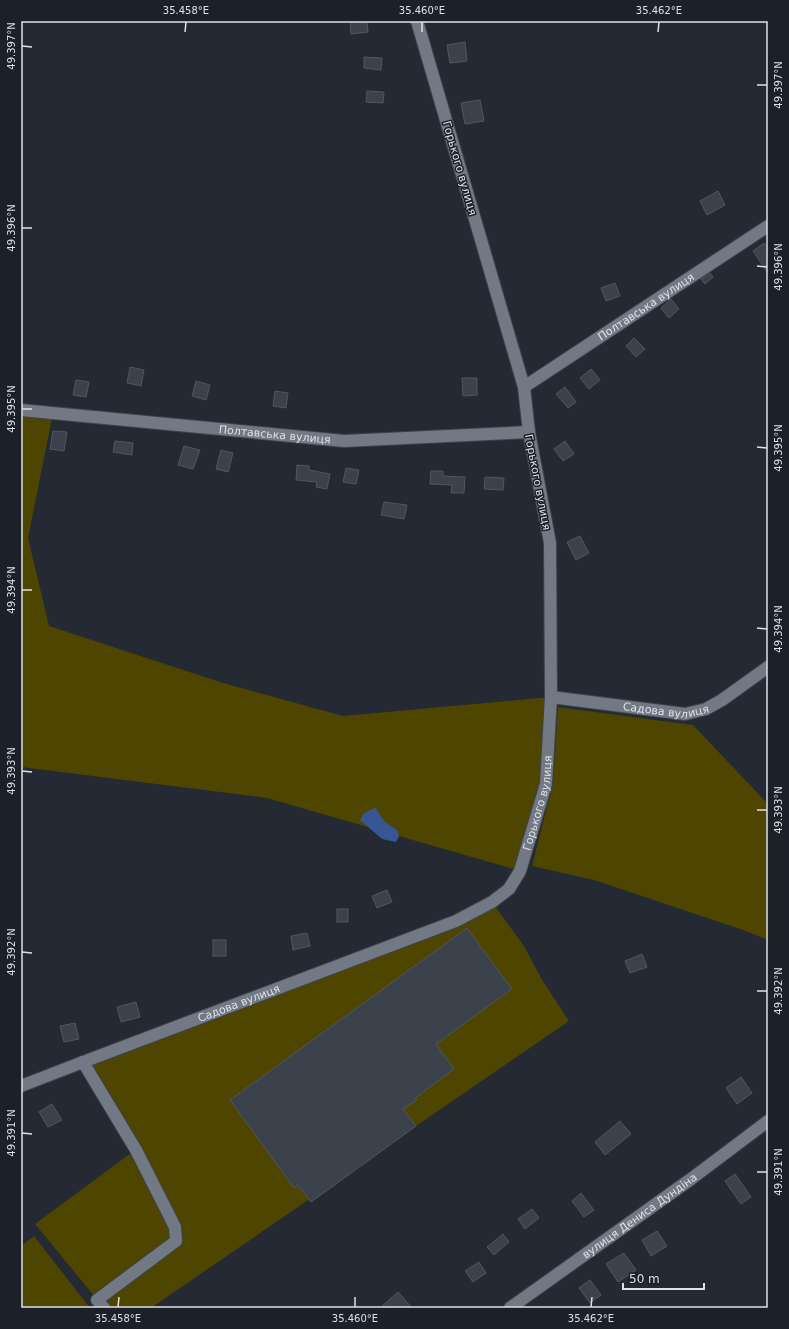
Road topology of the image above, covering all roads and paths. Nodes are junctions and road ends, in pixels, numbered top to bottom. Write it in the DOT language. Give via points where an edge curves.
graph roads {
  1 [pos="417,21"];
  2 [pos="768,226"];
  3 [pos="524,387"];
  4 [pos="21,410"];
  5 [pos="529,432"];
  6 [pos="768,667"];
  7 [pos="551,697"];
  8 [pos="456,921"];
  9 [pos="83,1062"];
  10 [pos="21,1086"];
  11 [pos="768,1121"];
  12 [pos="104,1308"];
  13 [pos="510,1308"];
  1 -- 3 [label="street, Горького вулиця"];
  2 -- 3 [label="street, Полтавська вулиця"];
  3 -- 5 [label="street, Горького вулиця"];
  4 -- 5 [label="street, Полтавська вулиця" via="344,441"];
  5 -- 7 [label="street, Горького вулиця" via="550,543"];
  6 -- 7 [label="street, Садова вулиця" via="722,700 706,709 685,714"];
  7 -- 8 [label="street, Горького вулиця" via="546,784 520,871 508,890 492,902"];
  8 -- 9 [label="street, Садова вулиця"];
  9 -- 10 [label="street, Садова вулиця"];
  9 -- 12 [label="street" via="136,1150 175,1226 176,1241 97,1300"];
  11 -- 13 [label="street, вулиця Дениса Дундіна"];
}
